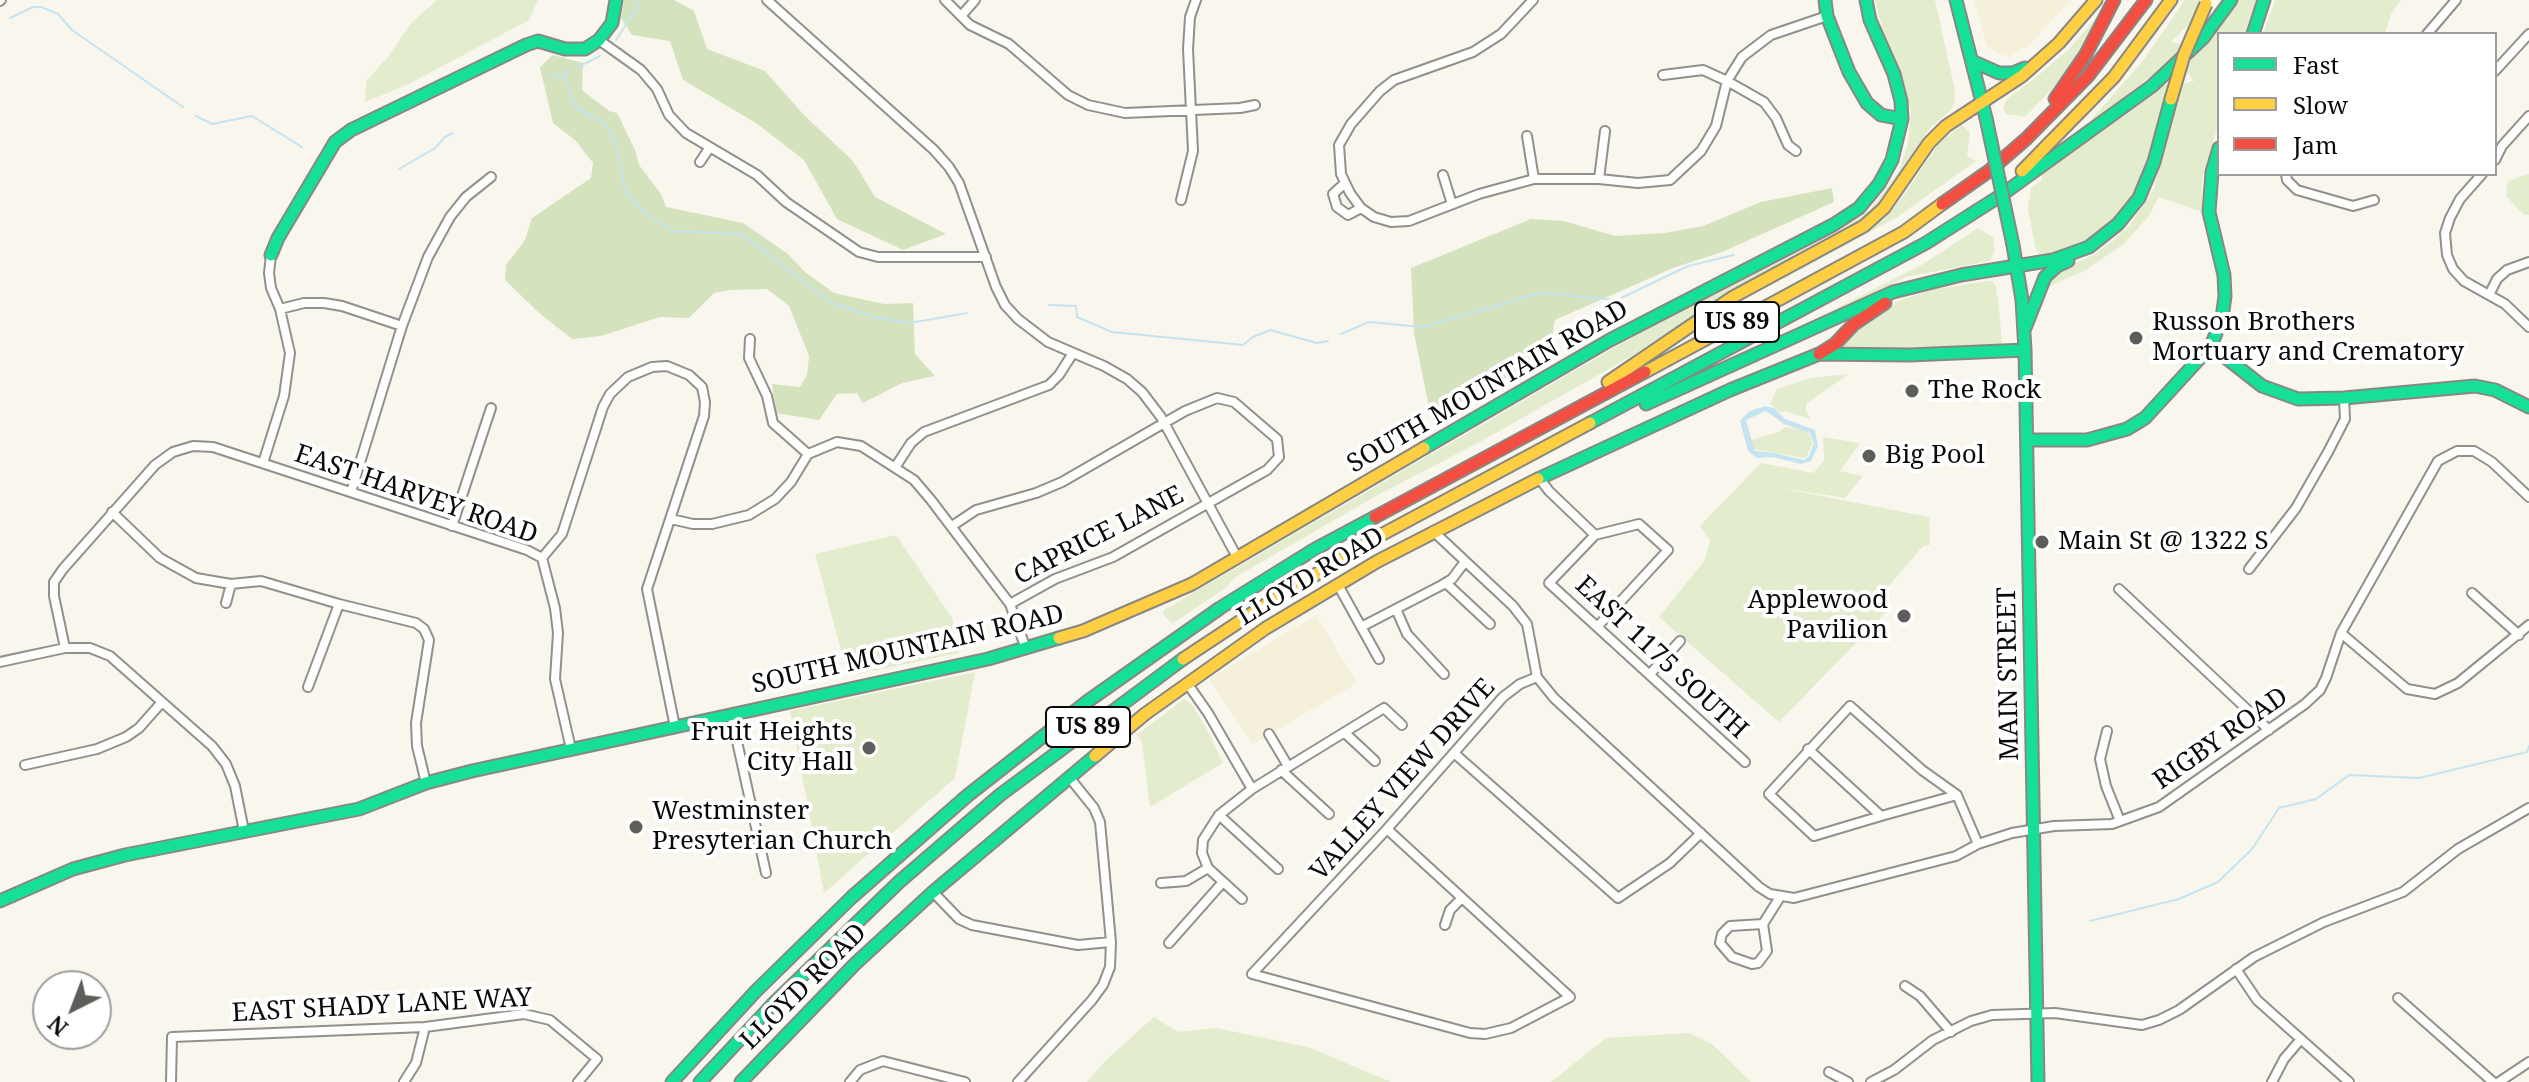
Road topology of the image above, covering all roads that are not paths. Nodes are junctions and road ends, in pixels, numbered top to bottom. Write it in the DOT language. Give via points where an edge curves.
graph roads {
  1 [pos="616,0"];
  2 [pos="767,0"];
  3 [pos="945,0"];
  4 [pos="975,0"];
  5 [pos="1196,0"];
  6 [pos="1533,0"];
  7 [pos="1825,0"];
  8 [pos="1956,0"];
  9 [pos="2096,0"];
  10 [pos="2114,0"];
  11 [pos="2146,0"];
  12 [pos="2171,0"];
  13 [pos="2231,0"];
  14 [pos="2264,0"];
  15 [pos="2456,0"];
  16 [pos="2207,2"];
  17 [pos="1866,3"];
  18 [pos="961,16"];
  19 [pos="1827,16"];
  20 [pos="2254,32"];
  21 [pos="2429,32"];
  22 [pos="2529,34"];
  23 [pos="599,40"];
  24 [pos="2039,60"];
  25 [pos="1974,62"];
  26 [pos="2497,69"];
  27 [pos="1663,75"];
  28 [pos="1727,81"];
  29 [pos="1982,100"];
  30 [pos="1255,105"];
  31 [pos="1191,110"];
  32 [pos="2529,116"];
  33 [pos="1902,119"];
  34 [pos="1605,131"];
  35 [pos="1527,136"];
  36 [pos="710,147"];
  37 [pos="1796,151"];
  38 [pos="2217,155"];
  39 [pos="2497,156"];
  40 [pos="700,162"];
  41 [pos="1443,175"];
  42 [pos="2286,176"];
  43 [pos="2468,176"];
  44 [pos="2480,176"];
  45 [pos="491,177"];
  46 [pos="1534,179"];
  47 [pos="1599,179"];
  48 [pos="1345,183"];
  49 [pos="2473,184"];
  50 [pos="1963,190"];
  51 [pos="1181,200"];
  52 [pos="2374,200"];
  53 [pos="1452,204"];
  54 [pos="1361,208"];
  55 [pos="1962,219"];
  56 [pos="2084,249"];
  57 [pos="271,255"];
  58 [pos="986,257"];
  59 [pos="2529,262"];
  60 [pos="2018,265"];
  61 [pos="1903,290"];
  62 [pos="2489,295"];
  63 [pos="280,309"];
  64 [pos="402,326"];
  65 [pos="2529,327"];
  66 [pos="2025,328"];
  67 [pos="750,339"];
  68 [pos="2211,346"];
  69 [pos="2025,350"];
  70 [pos="1073,353"];
  71 [pos="1819,354"];
  72 [pos="2344,398"];
  73 [pos="2529,407"];
  74 [pos="491,408"];
  75 [pos="1164,423"];
  76 [pos="2027,440"];
  77 [pos="1505,445"];
  78 [pos="1536,453"];
  79 [pos="808,454"];
  80 [pos="263,463"];
  81 [pos="896,466"];
  82 [pos="1539,478"];
  83 [pos="351,492"];
  84 [pos="2529,497"];
  85 [pos="1208,504"];
  86 [pos="112,512"];
  87 [pos="671,519"];
  88 [pos="452,526"];
  89 [pos="952,526"];
  90 [pos="1433,531"];
  91 [pos="1595,535"];
  92 [pos="1237,557"];
  93 [pos="542,558"];
  94 [pos="1464,563"];
  95 [pos="2249,569"];
  96 [pos="1446,583"];
  97 [pos="231,584"];
  98 [pos="1338,585"];
  99 [pos="2119,589"];
  100 [pos="2472,593"];
  101 [pos="226,603"];
  102 [pos="339,604"];
  103 [pos="1010,604"];
  104 [pos="1396,609"];
  105 [pos="1490,624"];
  106 [pos="2529,625"];
  107 [pos="1598,626"];
  108 [pos="1361,627"];
  109 [pos="2341,633"];
  110 [pos="2519,635"];
  111 [pos="1680,641"];
  112 [pos="65,648"];
  113 [pos="1026,649"];
  114 [pos="1379,659"];
  115 [pos="0,662"];
  116 [pos="1444,674"];
  117 [pos="1650,674"];
  118 [pos="1537,677"];
  119 [pos="1187,683"];
  120 [pos="308,687"];
  121 [pos="162,702"];
  122 [pos="731,714"];
  123 [pos="1402,725"];
  124 [pos="675,727"];
  125 [pos="2269,730"];
  126 [pos="2107,731"];
  127 [pos="1345,733"];
  128 [pos="1269,734"];
  129 [pos="571,749"];
  130 [pos="1808,749"];
  131 [pos="1454,753"];
  132 [pos="1375,761"];
  133 [pos="1745,762"];
  134 [pos="25,765"];
  135 [pos="1285,768"];
  136 [pos="1069,777"];
  137 [pos="426,783"];
  138 [pos="1252,789"];
  139 [pos="1957,795"];
  140 [pos="2529,808"];
  141 [pos="1329,814"];
  142 [pos="1219,815"];
  143 [pos="1881,816"];
  144 [pos="2120,821"];
  145 [pos="1387,829"];
  146 [pos="2033,829"];
  147 [pos="244,831"];
  148 [pos="1701,833"];
  149 [pos="1978,844"];
  150 [pos="1208,868"];
  151 [pos="1278,869"];
  152 [pos="766,873"];
  153 [pos="1223,882"];
  154 [pos="1161,883"];
  155 [pos="933,892"];
  156 [pos="1780,897"];
  157 [pos="1462,898"];
  158 [pos="1242,899"];
  159 [pos="0,901"];
  160 [pos="1763,924"];
  161 [pos="1445,925"];
  162 [pos="1111,942"];
  163 [pos="1169,943"];
  164 [pos="2236,969"];
  165 [pos="1905,986"];
  166 [pos="2398,998"];
  167 [pos="2038,1012"];
  168 [pos="425,1027"];
  169 [pos="1951,1032"];
  170 [pos="2301,1039"];
  171 [pos="2529,1062"];
  172 [pos="1829,1072"];
  173 [pos="747,1080"];
  174 [pos="171,1082"];
  175 [pos="404,1082"];
  176 [pos="578,1082"];
  177 [pos="672,1082"];
  178 [pos="700,1082"];
  179 [pos="850,1082"];
  180 [pos="965,1082"];
  181 [pos="1018,1082"];
  182 [pos="1848,1082"];
  183 [pos="1871,1082"];
  184 [pos="2038,1082"];
  185 [pos="2272,1082"];
  186 [pos="2349,1082"];
  187 [pos="2496,1082"];
  1 -- 23 [label="main road" via="612,23"];
  2 -- 58 [label="street" via="949,167"];
  3 -- 18 [label="street"];
  4 -- 18 [label="street"];
  5 -- 31 [label="street" via="1188,49"];
  6 -- 48 [label="street" via="1501,34 1473,52 1415,71 1380,91 1339,145"];
  7 -- 19 [label="main road"];
  8 -- 25 [label="main road"];
  9 -- 24 [label="main road"];
  10 -- 50 [label="main road" via="2092,45 2055,99"];
  11 -- 50 [label="main road, US 89" via="2069,95"];
  12 -- 55 [label="main road, US 89" via="2081,114"];
  13 -- 55 [label="main road" via="2203,38 2152,86"];
  14 -- 20 [label="main road"];
  15 -- 21 [label="street"];
  16 -- 56 [label="main road, bridge" via="2184,55 2139,198 2112,231"];
  17 -- 33 [label="main road, SOUTH MOUNTAIN ROAD" via="1894,74"];
  18 -- 31 [label="street" via="1009,44 1068,95 1088,105 1125,113"];
  19 -- 28 [label="street" via="1771,35 1742,57"];
  19 -- 33 [label="main road" via="1867,103 1881,115"];
  22 -- 26 [label="street"];
  23 -- 36 [label="street" via="641,70 677,124"];
  23 -- 57 [label="main road" via="574,50 538,41 526,45 351,130 335,142"];
  24 -- 25 [label="main road" via="2013,73"];
  24 -- 29 [label="main road"];
  25 -- 29 [label="main road"];
  27 -- 28 [label="street" via="1703,70"];
  28 -- 37 [label="street" via="1764,102"];
  28 -- 47 [label="street" via="1716,126 1701,151 1670,180"];
  29 -- 60 [label="main road, MAIN STREET, bridge"];
  29 -- 77 [label="main road" via="1929,143 1884,208 1864,226 1733,297"];
  30 -- 31 [label="street"];
  31 -- 51 [label="street" via="1193,151"];
  32 -- 39 [label="street"];
  33 -- 92 [label="main road, SOUTH MOUNTAIN ROAD" via="1892,160 1879,184 1846,217 1610,340"];
  34 -- 47 [label="street"];
  35 -- 46 [label="street"];
  36 -- 40 [label="street"];
  36 -- 58 [label="street" via="757,175 786,202 859,252 878,257"];
  38 -- 68 [label="main road" via="2209,212 2225,296"];
  41 -- 53 [label="street"];
  42 -- 52 [label="street" via="2297,190 2353,206"];
  43 -- 49 [label="street"];
  44 -- 49 [label="street"];
  45 -- 64 [label="street" via="450,217 428,257"];
  46 -- 47 [label="street"];
  46 -- 53 [label="street"];
  48 -- 54 [label="street"];
  48 -- 54 [label="street" via="1333,194 1337,207 1348,215"];
  49 -- 62 [label="street" via="2450,218 2445,244 2453,269"];
  50 -- 77 [label="main road, US 89" via="1878,247"];
  53 -- 54 [label="street" via="1409,221 1391,222"];
  55 -- 78 [label="main road, US 89" via="1898,261"];
  56 -- 60 [label="main road"];
  56 -- 66 [label="main road" via="2045,277"];
  57 -- 63 [label="street" via="271,288"];
  58 -- 70 [label="street" via="1005,305 1048,342"];
  59 -- 62 [label="street" via="2507,270"];
  60 -- 61 [label="main road"];
  60 -- 66 [label="main road, MAIN STREET"];
  61 -- 71 [label="main road"];
  61 -- 78 [label="main road"];
  62 -- 65 [label="street"];
  63 -- 64 [label="street" via="324,303"];
  63 -- 80 [label="street" via="290,353 288,375"];
  64 -- 83 [label="street"];
  66 -- 69 [label="main road, MAIN STREET"];
  67 -- 79 [label="street" via="749,358 773,423"];
  68 -- 72 [label="main road" via="2262,386 2298,399"];
  68 -- 76 [label="main road" via="2145,418 2127,429 2087,440"];
  69 -- 71 [label="main road, LLOYD ROAD"];
  69 -- 76 [label="main road, MAIN STREET"];
  70 -- 75 [label="street" via="1127,379"];
  70 -- 81 [label="street" via="1049,385 924,432"];
  71 -- 82 [label="main road, LLOYD ROAD"];
  72 -- 73 [label="main road" via="2475,386"];
  72 -- 95 [label="street" via="2345,419 2328,452 2296,508"];
  74 -- 88 [label="street"];
  75 -- 85 [label="street"];
  75 -- 85 [label="street, CAPRICE LANE" via="1217,398 1234,402 1277,439 1279,457 1267,470"];
  75 -- 89 [label="street, CAPRICE LANE" via="1062,482 976,510"];
  76 -- 146 [label="main road, MAIN STREET"];
  77 -- 177 [label="main road, US 89" via="1362,522 1234,600 1032,743 852,897"];
  78 -- 178 [label="main road, US 89" via="1254,612 1093,723 899,882"];
  79 -- 81 [label="street" via="837,442 861,446"];
  79 -- 87 [label="street" via="775,499 749,515 712,524"];
  80 -- 83 [label="street, EAST HARVEY ROAD"];
  80 -- 86 [label="street, EAST HARVEY ROAD" via="213,447 173,452"];
  81 -- 89 [label="street"];
  82 -- 90 [label="main road, LLOYD ROAD"];
  82 -- 91 [label="street"];
  83 -- 88 [label="street, EAST HARVEY ROAD"];
  84 -- 109 [label="street, RIGBY ROAD" via="2474,451 2457,451 2438,461"];
  85 -- 92 [label="street"];
  85 -- 103 [label="street, CAPRICE LANE" via="1113,557 1055,579"];
  86 -- 97 [label="street" via="160,558 196,578"];
  86 -- 112 [label="street, EAST HARVEY ROAD" via="50,580"];
  87 -- 93 [label="street" via="705,402 702,387 689,375 667,366 652,367 617,385 603,407 562,534"];
  87 -- 124 [label="street" via="647,589"];
  88 -- 93 [label="street, EAST HARVEY ROAD"];
  89 -- 103 [label="street"];
  90 -- 94 [label="street"];
  90 -- 98 [label="main road, LLOYD ROAD"];
  91 -- 107 [label="street, EAST 1175 SOUTH" via="1549,583"];
  91 -- 107 [label="street" via="1639,524 1668,550"];
  92 -- 113 [label="main road, SOUTH MOUNTAIN ROAD" via="1146,605"];
  93 -- 129 [label="street, EAST HARVEY ROAD" via="555,608 555,679"];
  94 -- 96 [label="street"];
  94 -- 118 [label="street" via="1527,624"];
  96 -- 104 [label="street"];
  96 -- 105 [label="street"];
  97 -- 101 [label="street"];
  97 -- 102 [label="street" via="261,581"];
  98 -- 108 [label="street"];
  98 -- 119 [label="main road, LLOYD ROAD"];
  99 -- 125 [label="street"];
  100 -- 110 [label="street"];
  102 -- 120 [label="street"];
  102 -- 137 [label="street" via="424,629 429,640 416,723"];
  103 -- 113 [label="street"];
  104 -- 108 [label="street"];
  104 -- 116 [label="street" via="1407,634"];
  106 -- 110 [label="street"];
  107 -- 117 [label="street, EAST 1175 SOUTH"];
  108 -- 114 [label="street"];
  109 -- 110 [label="street" via="2407,689 2435,694 2458,683"];
  109 -- 125 [label="street, RIGBY ROAD" via="2320,690"];
  111 -- 117 [label="street"];
  112 -- 115 [label="street"];
  112 -- 121 [label="street" via="90,648 110,656"];
  113 -- 122 [label="main road, SOUTH MOUNTAIN ROAD"];
  117 -- 133 [label="street, EAST 1175 SOUTH"];
  118 -- 131 [label="street, VALLEY VIEW DRIVE" via="1503,697"];
  118 -- 148 [label="street"];
  119 -- 136 [label="main road, LLOYD ROAD"];
  119 -- 138 [label="street"];
  121 -- 134 [label="street" via="139,728 118,741"];
  121 -- 147 [label="street" via="226,764"];
  122 -- 124 [label="main road, SOUTH MOUNTAIN ROAD"];
  122 -- 152 [label="street"];
  123 -- 127 [label="street" via="1384,708"];
  124 -- 129 [label="main road, SOUTH MOUNTAIN ROAD"];
  125 -- 144 [label="street, RIGBY ROAD" via="2159,807"];
  126 -- 144 [label="street" via="2100,759"];
  127 -- 132 [label="street"];
  127 -- 135 [label="street"];
  128 -- 135 [label="street"];
  129 -- 137 [label="main road, SOUTH MOUNTAIN ROAD"];
  130 -- 139 [label="street" via="1850,706"];
  130 -- 143 [label="street"];
  130 -- 143 [label="street" via="1769,794 1814,836"];
  131 -- 145 [label="street, VALLEY VIEW DRIVE"];
  131 -- 148 [label="street" via="1618,898 1670,863"];
  135 -- 138 [label="street"];
  135 -- 141 [label="street"];
  136 -- 155 [label="main road, LLOYD ROAD"];
  136 -- 162 [label="street" via="1100,822"];
  137 -- 147 [label="main road, SOUTH MOUNTAIN ROAD" via="359,809"];
  138 -- 142 [label="street"];
  139 -- 143 [label="street"];
  139 -- 149 [label="street"];
  140 -- 164 [label="street" via="2458,849 2403,892 2324,922"];
  142 -- 150 [label="street" via="1203,840"];
  142 -- 151 [label="street"];
  144 -- 146 [label="street, RIGBY ROAD"];
  145 -- 157 [label="street"];
  145 -- 157 [label="street, VALLEY VIEW DRIVE" via="1252,974 1470,1033 1511,1028 1570,997"];
  146 -- 149 [label="street, RIGBY ROAD"];
  146 -- 167 [label="main road, MAIN STREET"];
  147 -- 159 [label="main road, SOUTH MOUNTAIN ROAD" via="73,869"];
  148 -- 156 [label="street" via="1759,887"];
  149 -- 156 [label="street, RIGBY ROAD" via="1956,856 1883,876"];
  150 -- 153 [label="street"];
  150 -- 154 [label="street" via="1186,881"];
  153 -- 158 [label="street"];
  153 -- 163 [label="street"];
  155 -- 162 [label="street" via="972,925 1078,945"];
  155 -- 173 [label="main road, LLOYD ROAD" via="818,1001"];
  156 -- 160 [label="street"];
  157 -- 161 [label="street"];
  160 -- 160 [label="street" via="1730,926 1720,943 1732,957 1758,963 1767,951"];
  162 -- 181 [label="street" via="1103,985"];
  164 -- 167 [label="street" via="2179,1010 2142,1025"];
  164 -- 170 [label="street" via="2257,1000"];
  165 -- 169 [label="street"];
  166 -- 187 [label="street"];
  167 -- 169 [label="street" via="1992,1015"];
  167 -- 184 [label="main road, MAIN STREET"];
  168 -- 174 [label="street, EAST SHADY LANE WAY" via="172,1037"];
  168 -- 175 [label="street" via="416,1063"];
  168 -- 176 [label="street, EAST SHADY LANE WAY" via="539,1015 597,1059"];
  169 -- 183 [label="street"];
  170 -- 185 [label="street"];
  170 -- 186 [label="street"];
  171 -- 187 [label="street"];
  172 -- 182 [label="street"];
  179 -- 180 [label="street" via="860,1070 883,1061"];
}
